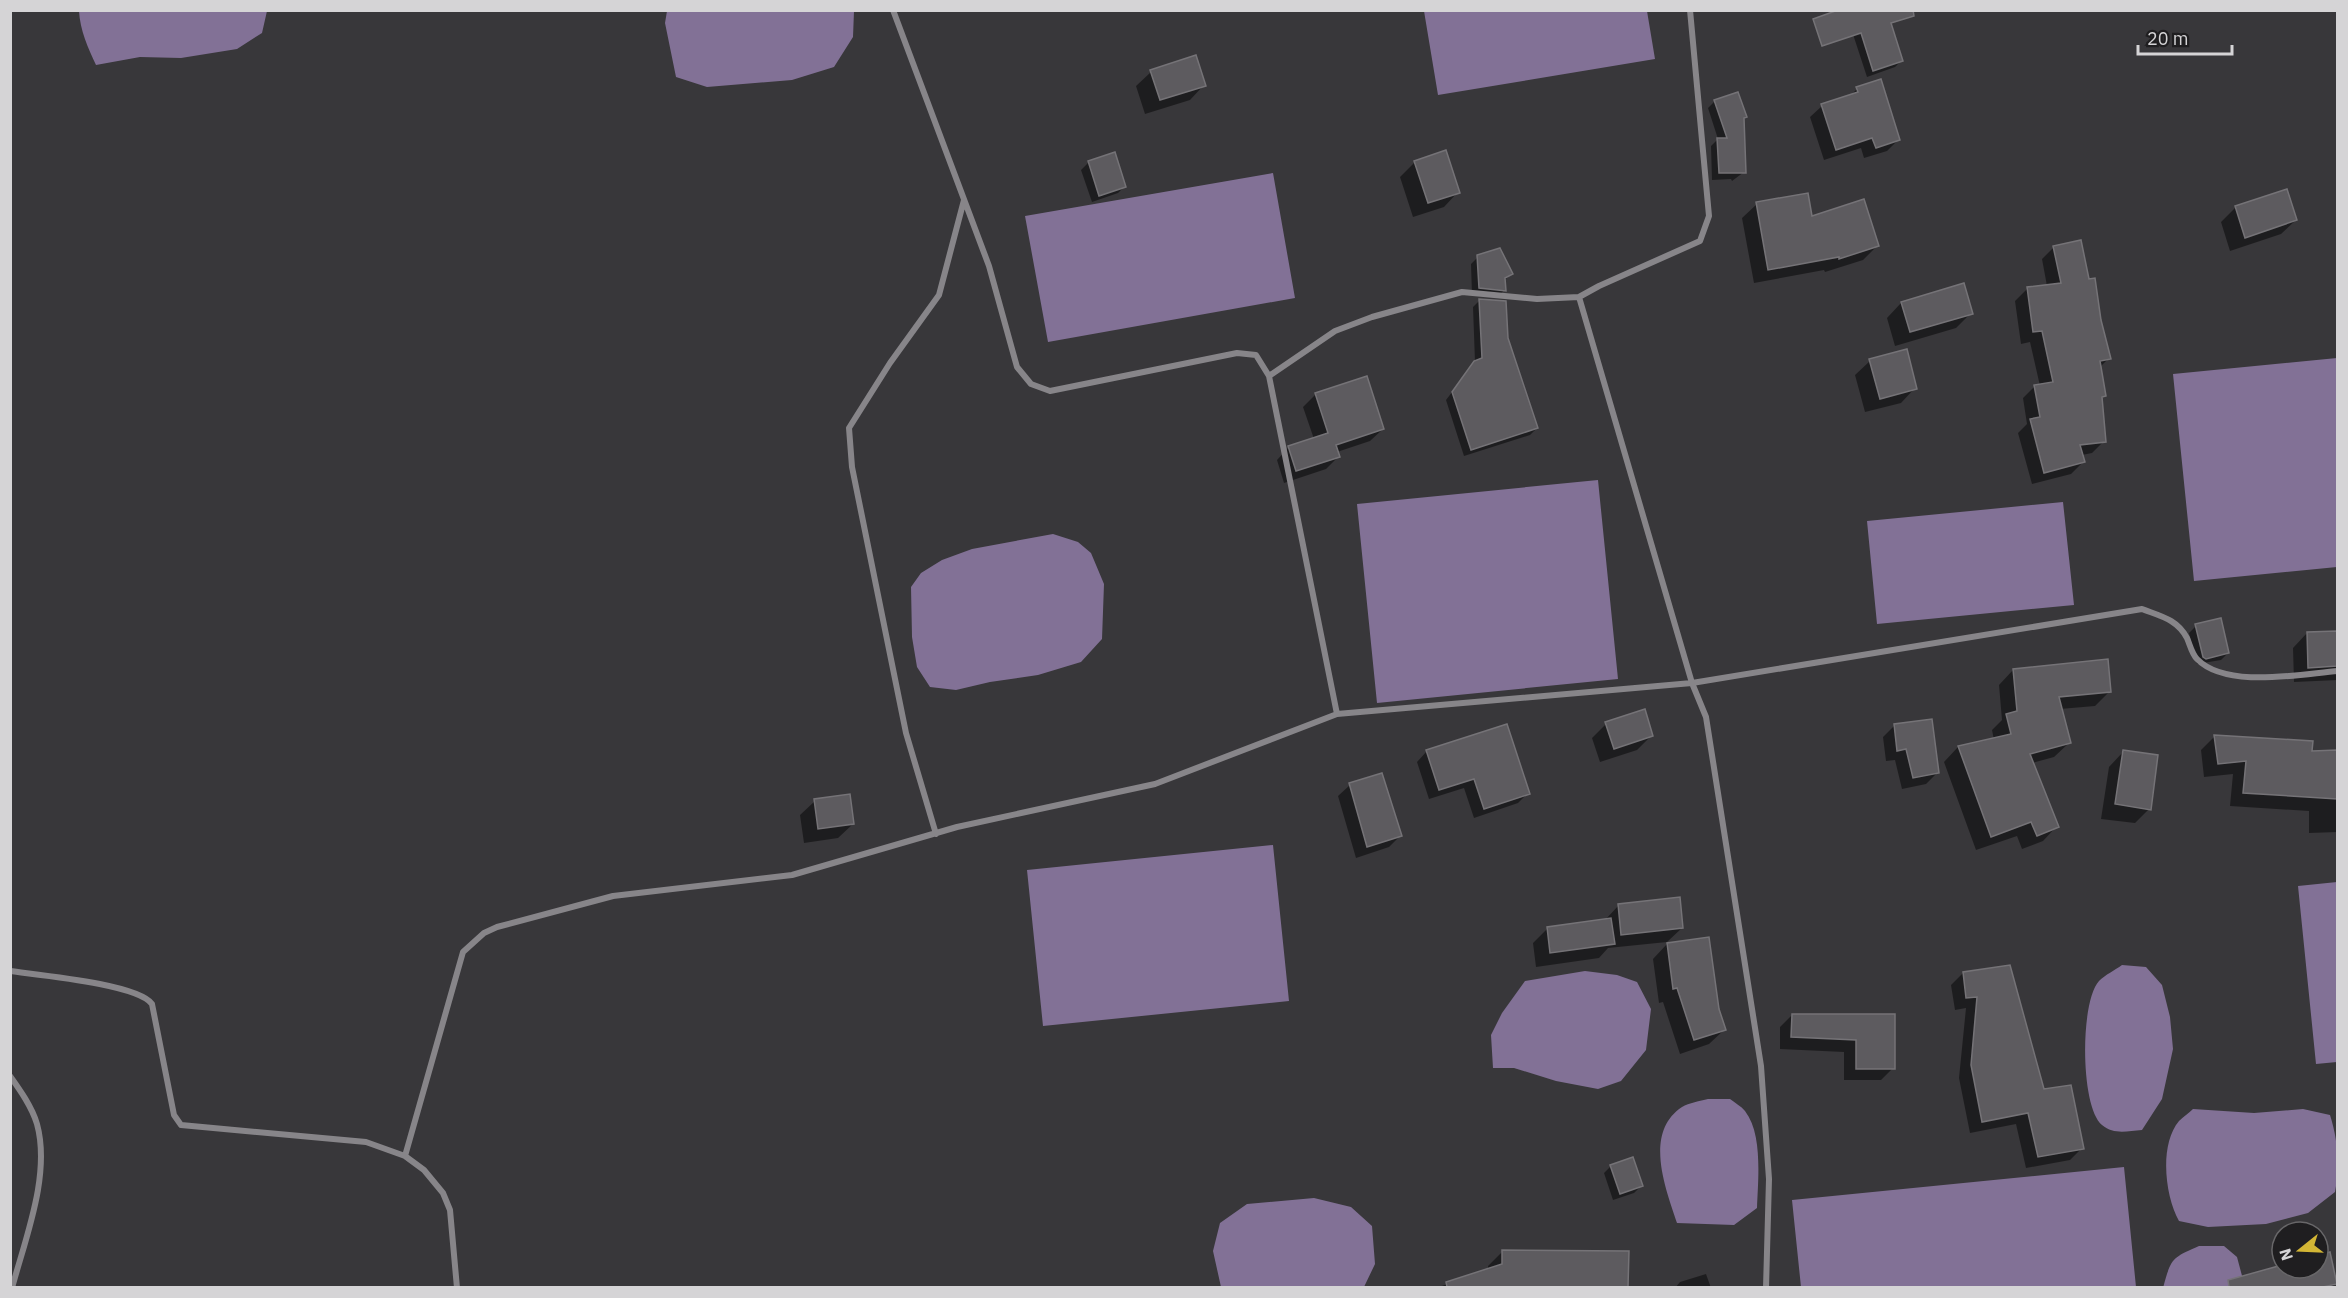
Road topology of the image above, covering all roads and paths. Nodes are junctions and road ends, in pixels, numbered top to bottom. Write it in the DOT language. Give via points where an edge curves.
graph roads {
  1 [pos="893,10"];
  2 [pos="1690,10"];
  3 [pos="964,200"];
  4 [pos="1579,297"];
  5 [pos="1269,376"];
  6 [pos="2337,671"];
  7 [pos="1692,683"];
  8 [pos="1337,714"];
  9 [pos="936,834"];
  10 [pos="10,971"];
  11 [pos="10,1076"];
  12 [pos="405,1156"];
  13 [pos="12,1287"];
  14 [pos="456,1287"];
  15 [pos="1766,1287"];
  1 -- 3 [label="street"];
  2 -- 4 [label="street" via="1709,216 1700,241"];
  3 -- 5 [label="street" via="989,266 1017,367 1031,384 1050,391 1237,352 1256,355"];
  3 -- 9 [label="street" via="939,296 849,428 852,467 906,733"];
  4 -- 5 [label="street" via="1538,299 1462,292 1335,331"];
  4 -- 7 [label="street"];
  5 -- 8 [label="street"];
  6 -- 7 [label="street" via="2247,678 2214,671 2196,658 2174,621 2142,609"];
  7 -- 8 [label="street"];
  7 -- 15 [label="street" via="1706,717 1761,1066 1769,1179"];
  8 -- 9 [label="street" via="1155,784"];
  9 -- 12 [label="street" via="792,875 613,896 484,933 463,952"];
  10 -- 12 [label="street" via="107,986 147,998 152,1004 174,1115 181,1125 366,1142"];
  11 -- 13 [label="street" via="37,1124 40,1155 38,1193"];
  12 -- 14 [label="street" via="424,1170 443,1193 450,1210"];
}
